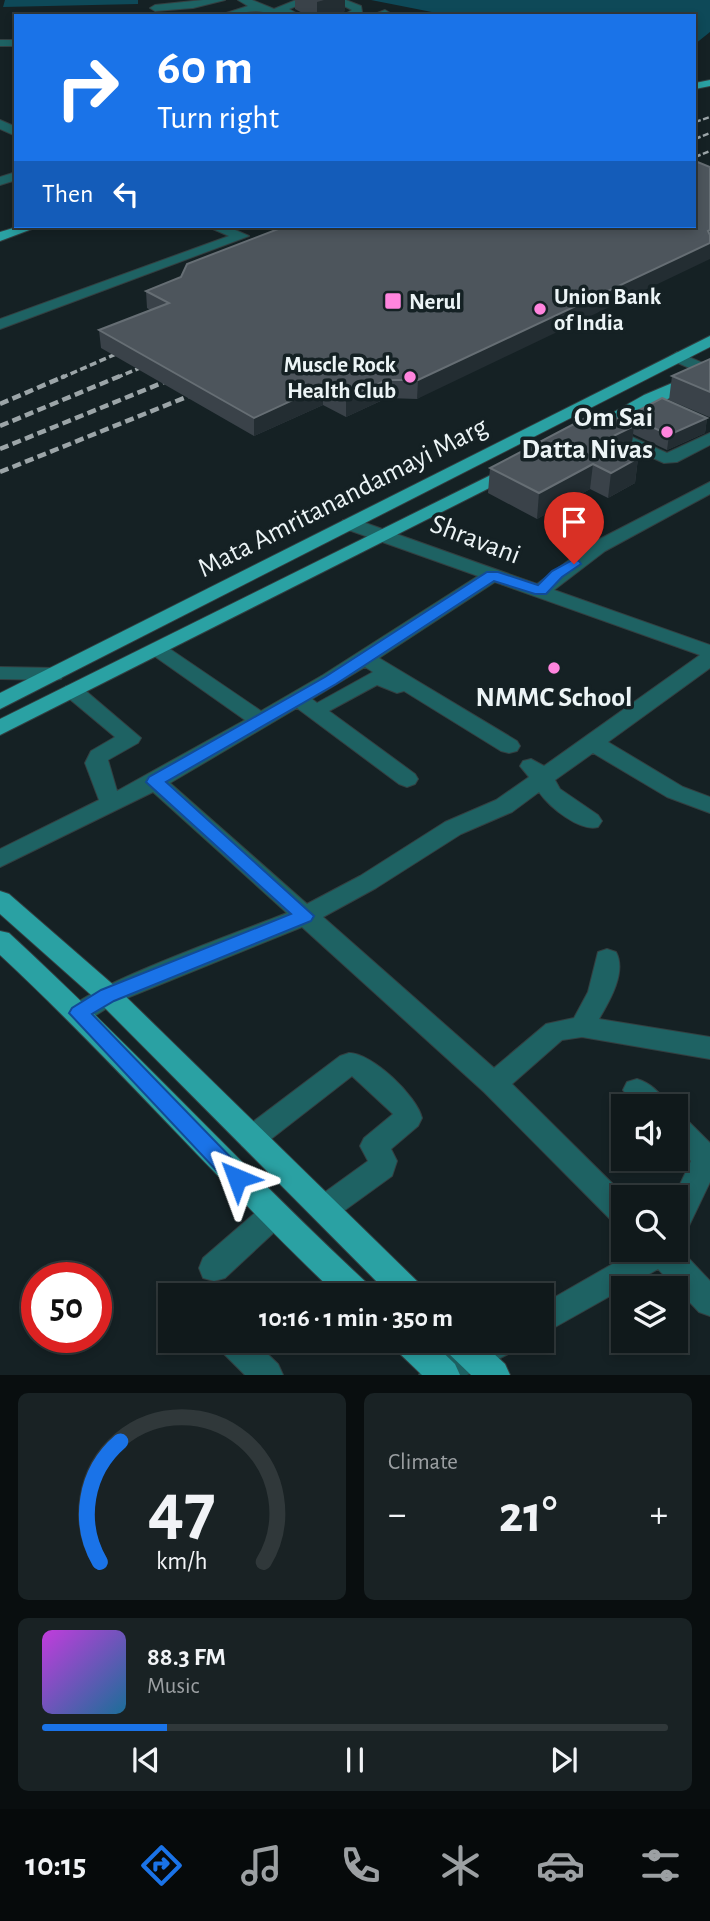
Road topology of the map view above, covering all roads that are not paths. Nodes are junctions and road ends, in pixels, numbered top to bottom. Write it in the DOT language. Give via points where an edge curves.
graph roads {
  1 [pos="220,0"];
  2 [pos="236,0"];
  3 [pos="243,0"];
  4 [pos="306,0"];
  5 [pos="203,11"];
  6 [pos="259,11"];
  7 [pos="152,12"];
  8 [pos="237,14"];
  9 [pos="291,14"];
  10 [pos="27,228"];
  11 [pos="236,231"];
  12 [pos="0,237"];
  13 [pos="0,324"];
  14 [pos="710,341"];
  15 [pos="677,357"];
  16 [pos="710,372"];
  17 [pos="650,399"];
  18 [pos="668,408"];
  19 [pos="599,426"];
  20 [pos="574,438"];
  21 [pos="710,438"];
  22 [pos="526,463"];
  23 [pos="710,486"];
  24 [pos="350,524"];
  25 [pos="380,536"];
  26 [pos="492,576"];
  27 [pos="541,591"];
  28 [pos="157,649"];
  29 [pos="710,652"];
  30 [pos="365,658"];
  31 [pos="710,658"];
  32 [pos="0,673"];
  33 [pos="54,674"];
  34 [pos="385,675"];
  35 [pos="73,691"];
  36 [pos="298,699"];
  37 [pos="0,702"];
  38 [pos="326,705"];
  39 [pos="256,718"];
  40 [pos="0,728"];
  41 [pos="593,743"];
  42 [pos="509,746"];
  43 [pos="537,772"];
  44 [pos="407,779"];
  45 [pos="155,782"];
  46 [pos="109,800"];
  47 [pos="710,805"];
  48 [pos="590,821"];
  49 [pos="0,859"];
  50 [pos="0,900"];
  51 [pos="304,916"];
  52 [pos="0,940"];
  53 [pos="607,959"];
  54 [pos="107,995"];
  55 [pos="79,1013"];
  56 [pos="582,1027"];
  57 [pos="710,1048"];
  58 [pos="494,1084"];
  59 [pos="252,1138"];
  60 [pos="688,1139"];
  61 [pos="708,1157"];
  62 [pos="688,1198"];
  63 [pos="611,1201"];
  64 [pos="324,1209"];
  65 [pos="273,1215"];
  66 [pos="641,1262"];
  67 [pos="672,1262"];
  68 [pos="214,1268"];
  69 [pos="345,1283"];
  70 [pos="398,1283"];
  71 [pos="710,1302"];
  72 [pos="554,1313"];
  73 [pos="245,1353"];
  74 [pos="420,1353"];
  75 [pos="474,1358"];
  76 [pos="440,1374"];
  77 [pos="267,1375"];
  1 -- 5 [label="street"];
  2 -- 5 [label="street"];
  3 -- 6 [label="street"];
  4 -- 9 [label="street" via="279,9"];
  5 -- 7 [label="street"];
  6 -- 8 [label="street"];
  10 -- 12 [label="main road"];
  11 -- 13 [label="street"];
  14 -- 15 [label="main road, Mata Amritanandamayi Marg"];
  15 -- 16 [label="street"];
  15 -- 24 [label="main road, Mata Amritanandamayi Marg"];
  16 -- 17 [label="main road"];
  17 -- 18 [label="street"];
  17 -- 19 [label="main road"];
  19 -- 20 [label="main road"];
  19 -- 21 [label="street" via="671,458"];
  22 -- 25 [label="main road, Mata Amritanandamayi Marg"];
  23 -- 27 [label="street" via="557,574"];
  24 -- 25 [label="street, Shravani"];
  24 -- 33 [label="main road, Mata Amritanandamayi Marg"];
  25 -- 26 [label="street, Shravani"];
  25 -- 28 [label="main road, Mata Amritanandamayi Marg"];
  26 -- 27 [label="street, Shravani"];
  26 -- 30 [label="street"];
  27 -- 29 [label="street, Shravani"];
  28 -- 35 [label="main road, Mata Amritanandamayi Marg"];
  28 -- 39 [label="street"];
  30 -- 34 [label="street"];
  30 -- 36 [label="street"];
  31 -- 41 [label="street"];
  32 -- 33 [label="street"];
  33 -- 37 [label="main road, Mata Amritanandamayi Marg"];
  34 -- 38 [label="street"];
  34 -- 42 [label="street"];
  35 -- 40 [label="main road, Mata Amritanandamayi Marg"];
  35 -- 46 [label="street" via="130,738 99,756 96,763"];
  36 -- 39 [label="street"];
  36 -- 44 [label="street"];
  39 -- 45 [label="street"];
  39 -- 46 [label="street"];
  41 -- 43 [label="street"];
  41 -- 47 [label="street" via="674,792"];
  43 -- 48 [label="street" via="552,794"];
  43 -- 51 [label="street" via="504,806 453,828"];
  45 -- 46 [label="street"];
  45 -- 51 [label="street"];
  46 -- 49 [label="street"];
  50 -- 54 [label="main road"];
  51 -- 54 [label="street"];
  51 -- 58 [label="street"];
  52 -- 55 [label="main road"];
  53 -- 56 [label="street" via="601,993"];
  54 -- 55 [label="street"];
  54 -- 59 [label="main road"];
  55 -- 65 [label="main road"];
  56 -- 57 [label="street"];
  56 -- 58 [label="street" via="555,1031"];
  58 -- 63 [label="street"];
  59 -- 64 [label="main road"];
  59 -- 64 [label="street" via="349,1064 357,1064 406,1109 408,1118 374,1146 382,1167"];
  60 -- 61 [label="street"];
  61 -- 62 [label="street"];
  64 -- 70 [label="main road"];
  65 -- 68 [label="street"];
  65 -- 69 [label="main road"];
  66 -- 72 [label="street"];
  67 -- 71 [label="street"];
  73 -- 77 [label="street"];
  74 -- 76 [label="main road"];
  75 -- 76 [label="street"];
}
